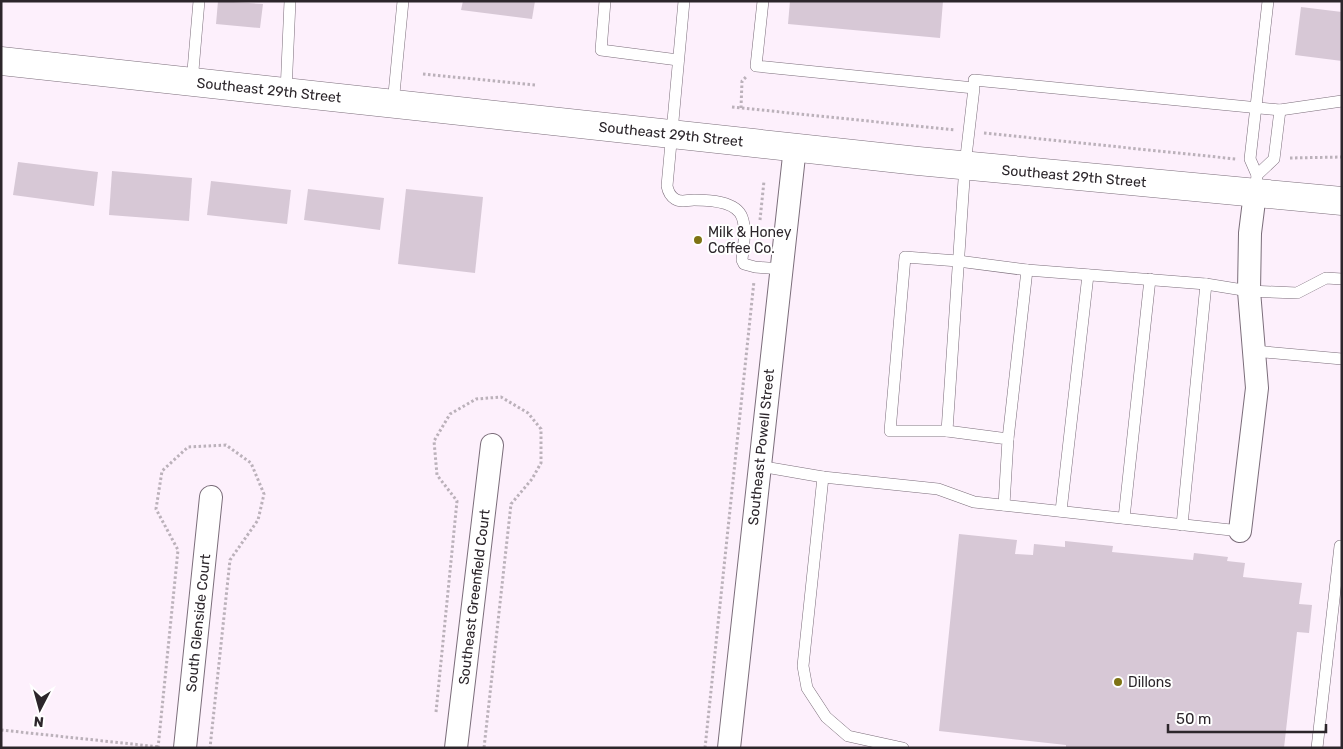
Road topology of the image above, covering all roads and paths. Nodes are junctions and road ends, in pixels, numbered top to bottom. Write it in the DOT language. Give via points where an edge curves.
graph roads {
  1 [pos="199,1"];
  2 [pos="290,1"];
  3 [pos="403,1"];
  4 [pos="605,1"];
  5 [pos="684,1"];
  6 [pos="763,1"];
  7 [pos="1268,1"];
  8 [pos="678,60"];
  9 [pos="1,61"];
  10 [pos="756,66"];
  11 [pos="423,74"];
  12 [pos="974,80"];
  13 [pos="192,82"];
  14 [pos="536,85"];
  15 [pos="286,92"];
  16 [pos="1342,101"];
  17 [pos="393,104"];
  18 [pos="732,107"];
  19 [pos="741,108"];
  20 [pos="1256,108"];
  21 [pos="1280,110"];
  22 [pos="968,131"];
  23 [pos="672,134"];
  24 [pos="795,147"];
  25 [pos="1342,157"];
  26 [pos="1250,159"];
  27 [pos="1274,159"];
  28 [pos="965,165"];
  29 [pos="764,181"];
  30 [pos="1256,184"];
  31 [pos="1342,201"];
  32 [pos="759,229"];
  33 [pos="958,261"];
  34 [pos="755,267"];
  35 [pos="781,269"];
  36 [pos="1027,270"];
  37 [pos="1088,275"];
  38 [pos="1150,279"];
  39 [pos="1342,279"];
  40 [pos="1206,284"];
  41 [pos="1249,291"];
  42 [pos="1254,350"];
  43 [pos="1342,359"];
  44 [pos="947,431"];
  45 [pos="1008,439"];
  46 [pos="492,445"];
  47 [pos="759,466"];
  48 [pos="823,477"];
  49 [pos="211,497"];
  50 [pos="1004,505"];
  51 [pos="1061,511"];
  52 [pos="1124,518"];
  53 [pos="1182,525"];
  54 [pos="1240,531"];
  55 [pos="1340,546"];
  56 [pos="1,730"];
  57 [pos="165,748"];
  58 [pos="185,748"];
  59 [pos="456,748"];
  60 [pos="704,748"];
  61 [pos="729,748"];
  62 [pos="903,748"];
  63 [pos="1317,748"];
  1 -- 13 [label="lane"];
  2 -- 15 [label="lane"];
  3 -- 17 [label="lane"];
  4 -- 8 [label="lane" via="601,50"];
  5 -- 8 [label="lane"];
  6 -- 10 [label="lane"];
  7 -- 20 [label="lane"];
  8 -- 23 [label="lane"];
  9 -- 13 [label="main road, Southeast 29th Street"];
  10 -- 19 [label="path" via="742,81"];
  10 -- 22 [label="lane" via="974,88"];
  11 -- 14 [label="path"];
  12 -- 20 [label="lane"];
  13 -- 15 [label="main road, Southeast 29th Street"];
  15 -- 17 [label="main road, Southeast 29th Street"];
  16 -- 21 [label="lane"];
  17 -- 23 [label="main road, Southeast 29th Street"];
  18 -- 19 [label="path"];
  19 -- 22 [label="path"];
  20 -- 21 [label="lane"];
  20 -- 26 [label="lane"];
  21 -- 27 [label="lane"];
  22 -- 26 [label="path"];
  22 -- 28 [label="lane"];
  23 -- 24 [label="main road, Southeast 29th Street"];
  23 -- 34 [label="lane" via="666,186 670,194 682,201 728,204 737,209 744,224 742,260"];
  24 -- 28 [label="main road, Southeast 29th Street"];
  24 -- 35 [label="street, Southeast Powell Street"];
  25 -- 27 [label="path"];
  26 -- 30 [label="lane"];
  27 -- 30 [label="lane"];
  28 -- 30 [label="main road, Southeast 29th Street"];
  28 -- 33 [label="lane"];
  29 -- 32 [label="path"];
  30 -- 31 [label="main road, Southeast 29th Street"];
  30 -- 41 [label="street" via="1250,233"];
  33 -- 36 [label="lane"];
  33 -- 44 [label="lane"];
  33 -- 44 [label="lane" via="905,258 890,431"];
  34 -- 35 [label="lane"];
  34 -- 60 [label="path"];
  35 -- 47 [label="street, Southeast Powell Street"];
  36 -- 37 [label="lane"];
  36 -- 45 [label="lane"];
  37 -- 38 [label="lane"];
  37 -- 51 [label="lane"];
  38 -- 40 [label="lane"];
  38 -- 52 [label="lane"];
  39 -- 41 [label="lane" via="1326,278 1297,293"];
  40 -- 41 [label="lane"];
  40 -- 53 [label="lane"];
  41 -- 42 [label="street"];
  42 -- 43 [label="lane"];
  42 -- 54 [label="street" via="1257,388"];
  44 -- 45 [label="lane"];
  45 -- 50 [label="lane"];
  46 -- 59 [label="street, Southeast Greenfield Court"];
  47 -- 48 [label="lane"];
  47 -- 61 [label="street, Southeast Powell Street"];
  48 -- 50 [label="lane" via="938,489 974,502"];
  48 -- 62 [label="lane" via="803,666 807,688 826,717 848,736"];
  49 -- 58 [label="street, South Glenside Court"];
  50 -- 51 [label="lane"];
  51 -- 52 [label="lane"];
  52 -- 53 [label="lane"];
  53 -- 54 [label="lane"];
  55 -- 63 [label="lane"];
  56 -- 57 [label="path"];
}
